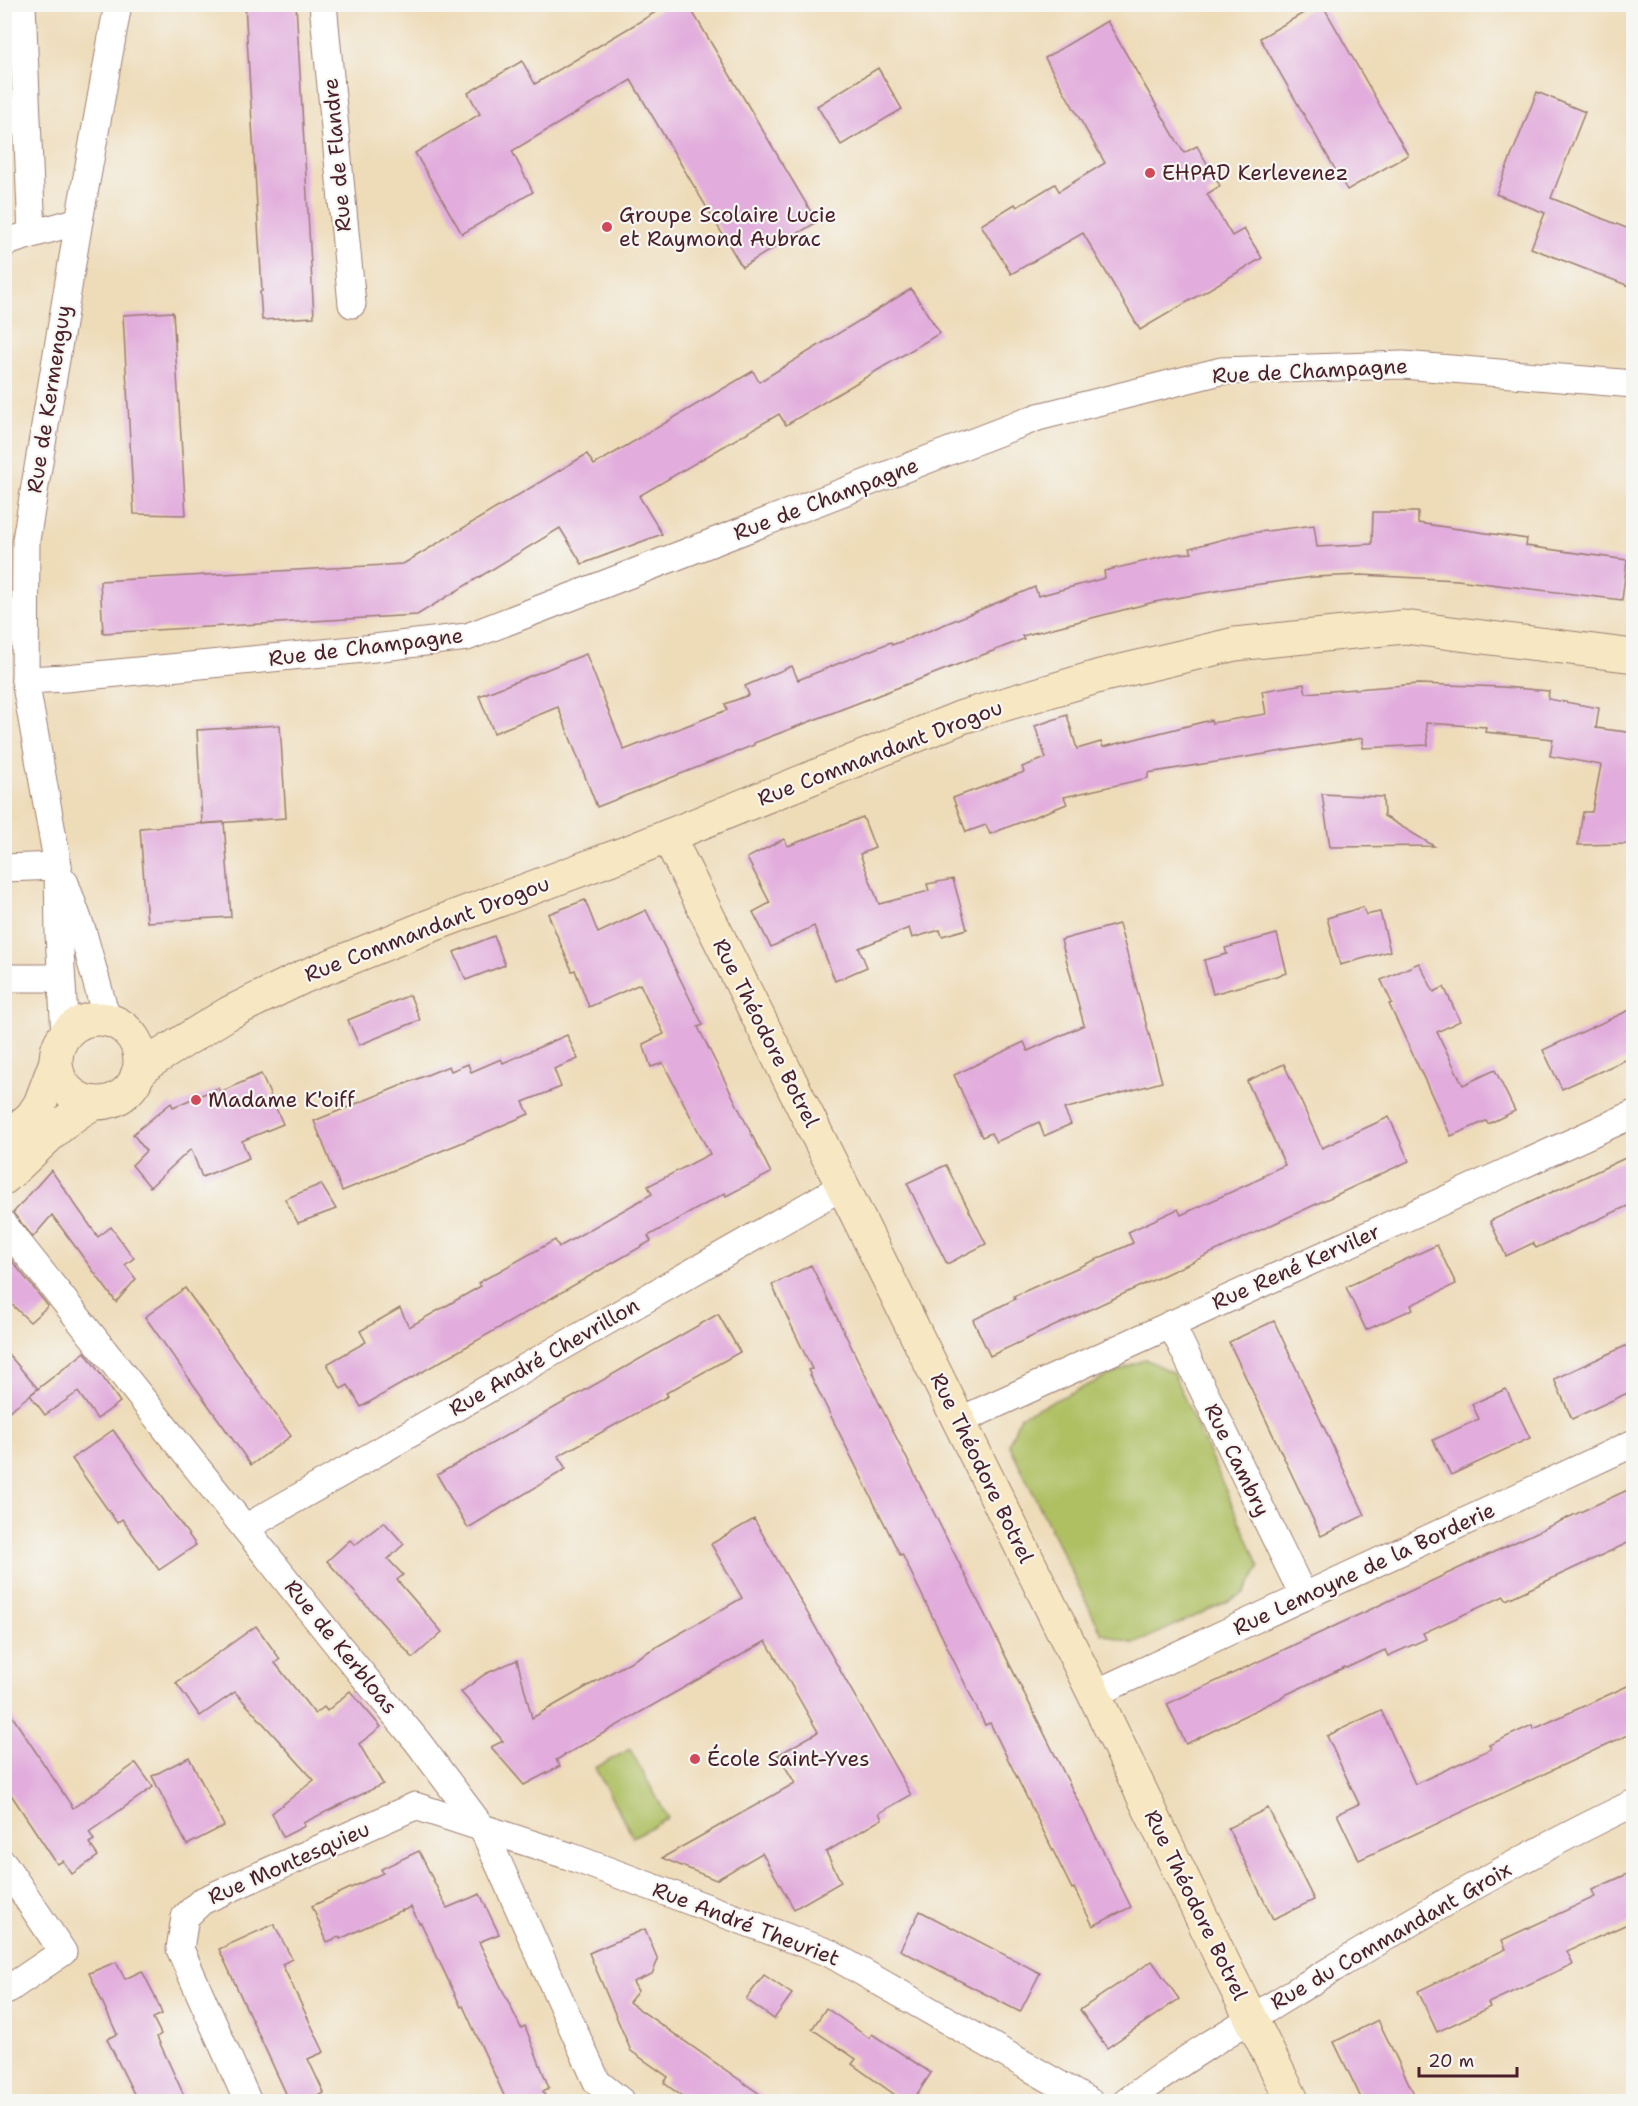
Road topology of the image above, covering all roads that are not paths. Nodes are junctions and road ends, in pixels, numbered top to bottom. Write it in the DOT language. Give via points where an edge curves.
graph roads {
  1 [pos="22,4"];
  2 [pos="118,4"];
  3 [pos="324,5"];
  4 [pos="79,221"];
  5 [pos="32,234"];
  6 [pos="4,243"];
  7 [pos="352,304"];
  8 [pos="1634,384"];
  9 [pos="1634,656"];
  10 [pos="25,680"];
  11 [pos="668,836"];
  12 [pos="58,866"];
  13 [pos="4,868"];
  14 [pos="4,978"];
  15 [pos="61,978"];
  16 [pos="229,1013"];
  17 [pos="122,1029"];
  18 [pos="60,1049"];
  19 [pos="137,1075"];
  20 [pos="94,1103"];
  21 [pos="1634,1114"];
  22 [pos="4,1141"];
  23 [pos="4,1178"];
  24 [pos="843,1185"];
  25 [pos="4,1225"];
  26 [pos="1171,1324"];
  27 [pos="959,1421"];
  28 [pos="1634,1443"];
  29 [pos="245,1528"];
  30 [pos="1304,1597"];
  31 [pos="1094,1694"];
  32 [pos="1634,1803"];
  33 [pos="483,1829"];
  34 [pos="4,1864"];
  35 [pos="4,1992"];
  36 [pos="1251,2017"];
  37 [pos="248,2102"];
  38 [pos="622,2102"];
  39 [pos="1090,2102"];
  40 [pos="1126,2102"];
  41 [pos="1293,2102"];
  1 -- 5 [label="street"];
  2 -- 4 [label="street, Rue de Kermenguy"];
  3 -- 7 [label="street, Rue de Flandre"];
  4 -- 5 [label="street"];
  4 -- 10 [label="street, Rue de Kermenguy" via="26,540"];
  5 -- 6 [label="street"];
  8 -- 10 [label="street, Rue de Champagne" via="1403,365 1221,371 1038,417 467,637"];
  9 -- 11 [label="street, Rue Commandant Drogou" via="1404,627 1235,644 1100,676 962,717"];
  10 -- 12 [label="street, Rue de Kermenguy"];
  11 -- 16 [label="street, Rue Commandant Drogou" via="303,976"];
  11 -- 24 [label="street, Rue Théodore Botrel"];
  12 -- 13 [label="street"];
  12 -- 15 [label="street, Rue de Kermenguy"];
  12 -- 17 [label="street, Rue de Kermenguy" via="83,933 104,1009"];
  14 -- 15 [label="street"];
  15 -- 18 [label="street, Rue de Kermenguy"];
  16 -- 17 [label="street, Rue Commandant Drogou"];
  16 -- 19 [label="street, Rue Commandant Drogou" via="150,1062"];
  17 -- 18 [label="street" via="99,1019 87,1020 75,1025"];
  17 -- 19 [label="street" via="139,1055"];
  18 -- 20 [label="street" via="62,1083 75,1096"];
  18 -- 22 [label="street" via="40,1104"];
  19 -- 20 [label="street" via="120,1096"];
  20 -- 23 [label="street" via="58,1128"];
  21 -- 26 [label="street, Rue René Kerviler"];
  24 -- 27 [label="street, Rue Théodore Botrel"];
  24 -- 29 [label="street, Rue André Chevrillon"];
  25 -- 29 [label="street, Rue de Kerbloas"];
  26 -- 27 [label="street, Rue René Kerviler"];
  26 -- 30 [label="street, Rue Cambry"];
  27 -- 31 [label="street, Rue Théodore Botrel"];
  28 -- 30 [label="street, Rue Lemoyne de la Borderie"];
  29 -- 33 [label="street, Rue de Kerbloas"];
  30 -- 31 [label="street, Rue Lemoyne de la Borderie"];
  31 -- 36 [label="street, Rue Théodore Botrel"];
  32 -- 36 [label="street, Rue du Commandant Groix" via="1542,1849"];
  33 -- 37 [label="street, Rue Montesquieu" via="415,1806 202,1901 185,1917 180,1949"];
  33 -- 38 [label="street, Rue de Kerbloas" via="597,2082"];
  33 -- 39 [label="street, Rue André Theuriet" via="569,1856 829,1953"];
  34 -- 35 [label="street" via="63,1952"];
  36 -- 40 [label="street, Rue du Commandant Groix"];
  36 -- 41 [label="street, Rue Théodore Botrel"];
}
